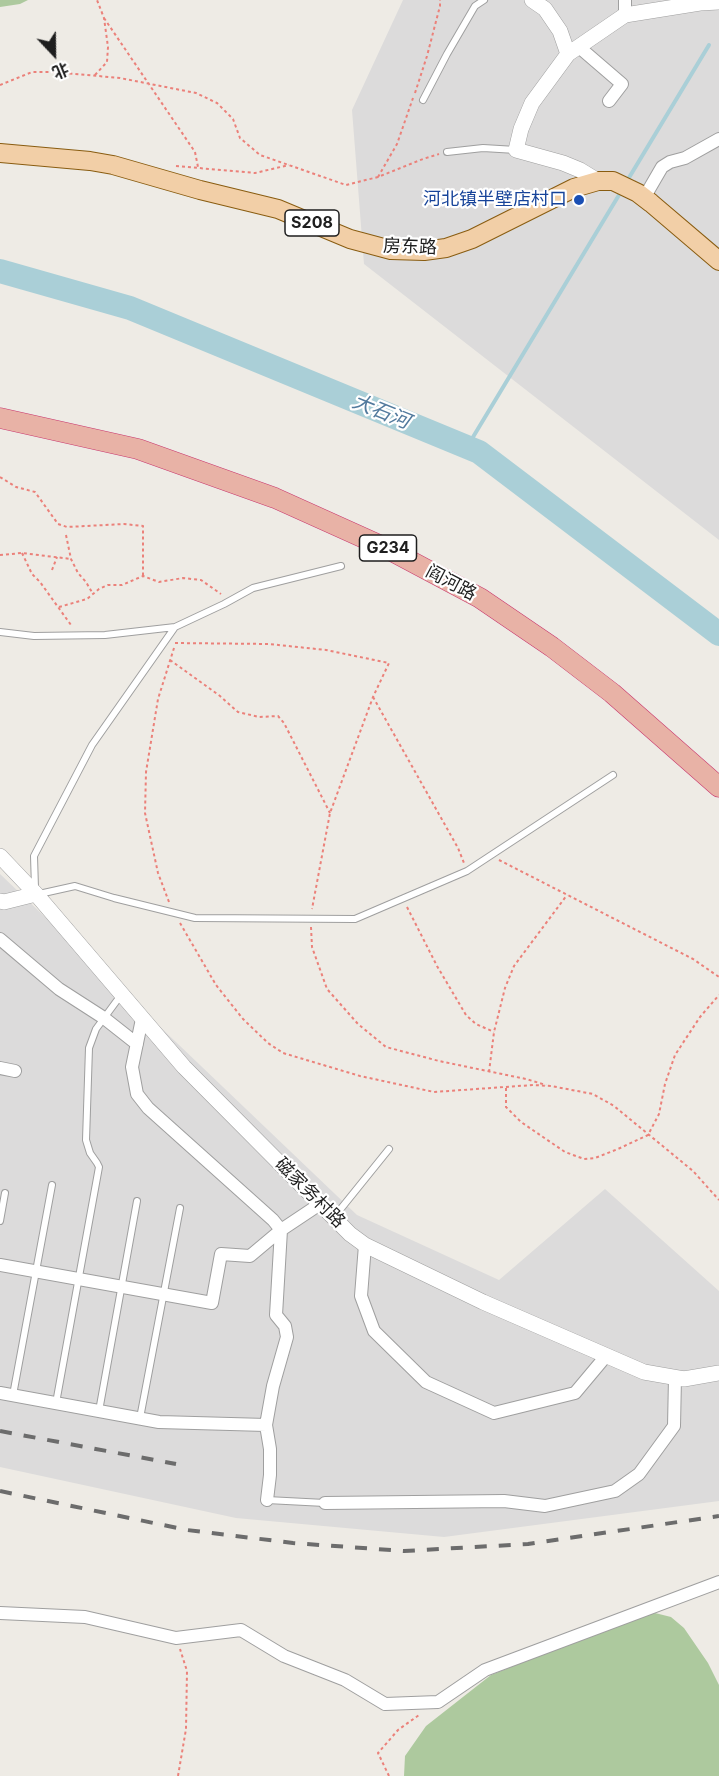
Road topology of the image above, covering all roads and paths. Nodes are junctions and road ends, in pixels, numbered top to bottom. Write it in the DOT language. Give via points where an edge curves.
graph roads {
  1 [pos="97,0"];
  2 [pos="440,0"];
  3 [pos="484,0"];
  4 [pos="532,0"];
  5 [pos="719,2"];
  6 [pos="625,8"];
  7 [pos="104,18"];
  8 [pos="574,51"];
  9 [pos="94,76"];
  10 [pos="150,84"];
  11 [pos="0,85"];
  12 [pos="423,100"];
  13 [pos="609,101"];
  14 [pos="719,139"];
  15 [pos="516,150"];
  16 [pos="447,152"];
  17 [pos="0,153"];
  18 [pos="289,165"];
  19 [pos="176,166"];
  20 [pos="198,167"];
  21 [pos="378,177"];
  22 [pos="606,181"];
  23 [pos="641,196"];
  24 [pos="719,261"];
  25 [pos="0,418"];
  26 [pos="0,477"];
  27 [pos="66,535"];
  28 [pos="22,553"];
  29 [pos="0,555"];
  30 [pos="57,557"];
  31 [pos="71,559"];
  32 [pos="341,566"];
  33 [pos="52,570"];
  34 [pos="143,576"];
  35 [pos="93,594"];
  36 [pos="231,601"];
  37 [pos="59,607"];
  38 [pos="175,627"];
  39 [pos="0,632"];
  40 [pos="77,635"];
  41 [pos="175,643"];
  42 [pos="170,660"];
  43 [pos="373,697"];
  44 [pos="613,774"];
  45 [pos="719,787"];
  46 [pos="330,813"];
  47 [pos="0,856"];
  48 [pos="490,856"];
  49 [pos="467,871"];
  50 [pos="36,894"];
  51 [pos="567,895"];
  52 [pos="403,899"];
  53 [pos="1,904"];
  54 [pos="174,913"];
  55 [pos="310,919"];
  56 [pos="0,939"];
  57 [pos="719,977"];
  58 [pos="122,994"];
  59 [pos="719,995"];
  60 [pos="104,1018"];
  61 [pos="142,1018"];
  62 [pos="494,1032"];
  63 [pos="137,1044"];
  64 [pos="0,1068"];
  65 [pos="15,1071"];
  66 [pos="489,1072"];
  67 [pos="551,1086"];
  68 [pos="506,1087"];
  69 [pos="648,1135"];
  70 [pos="389,1149"];
  71 [pos="52,1185"];
  72 [pos="6,1193"];
  73 [pos="719,1200"];
  74 [pos="137,1201"];
  75 [pos="320,1204"];
  76 [pos="180,1208"];
  77 [pos="334,1218"];
  78 [pos="0,1221"];
  79 [pos="281,1230"];
  80 [pos="365,1245"];
  81 [pos="0,1265"];
  82 [pos="36,1271"];
  83 [pos="78,1279"];
  84 [pos="121,1287"];
  85 [pos="164,1294"];
  86 [pos="606,1356"];
  87 [pos="719,1373"];
  88 [pos="675,1378"];
  89 [pos="6,1394"];
  90 [pos="56,1403"];
  91 [pos="99,1411"];
  92 [pos="140,1418"];
  93 [pos="266,1425"];
  94 [pos="267,1500"];
  95 [pos="325,1503"];
  96 [pos="719,1582"];
  97 [pos="0,1613"];
  98 [pos="176,1638"];
  99 [pos="438,1702"];
  100 [pos="178,1776"];
  101 [pos="390,1776"];
  1 -- 7 [label="path"];
  2 -- 21 [label="path" via="428,56 397,144"];
  3 -- 12 [label="lane" via="464,25"];
  4 -- 8 [label="street" via="545,9"];
  5 -- 6 [label="street"];
  6 -- 8 [label="street"];
  7 -- 9 [label="path" via="107,62"];
  7 -- 10 [label="path"];
  8 -- 13 [label="street" via="622,84"];
  8 -- 15 [label="street" via="532,103"];
  9 -- 10 [label="path"];
  9 -- 11 [label="path" via="32,72"];
  10 -- 18 [label="path" via="196,93 217,103 233,119 240,138 260,155"];
  10 -- 20 [label="path" via="195,152"];
  14 -- 23 [label="street" via="662,167"];
  15 -- 16 [label="lane"];
  15 -- 22 [label="street"];
  16 -- 21 [label="path"];
  17 -- 22 [label="main road, 房东路 / S208" via="113,165 278,209 350,239 391,250 446,248 574,189"];
  18 -- 20 [label="path" via="255,173"];
  18 -- 21 [label="path" via="346,185"];
  19 -- 20 [label="path"];
  22 -- 23 [label="main road"];
  23 -- 24 [label="main road"];
  25 -- 45 [label="highway, 阎河路 / G234" via="138,449 275,498 386,548 480,598 552,647 612,693"];
  26 -- 34 [label="path" via="35,492 58,524 143,526"];
  27 -- 31 [label="path"];
  28 -- 29 [label="path"];
  28 -- 30 [label="path"];
  28 -- 37 [label="path" via="32,574"];
  30 -- 31 [label="path"];
  30 -- 33 [label="path"];
  31 -- 35 [label="path"];
  32 -- 36 [label="lane" via="253,588"];
  34 -- 35 [label="path" via="122,585 108,585"];
  34 -- 36 [label="path" via="159,582 201,580"];
  35 -- 37 [label="path"];
  36 -- 38 [label="lane"];
  37 -- 40 [label="path"];
  38 -- 40 [label="lane"];
  38 -- 41 [label="path"];
  38 -- 50 [label="lane" via="92,745 34,856"];
  39 -- 40 [label="lane"];
  41 -- 42 [label="path"];
  41 -- 43 [label="path" via="269,644 389,663"];
  42 -- 46 [label="path" via="238,711 259,717 278,716"];
  42 -- 54 [label="path" via="158,699 146,772 145,813 158,873"];
  43 -- 46 [label="path"];
  43 -- 49 [label="path" via="458,848"];
  44 -- 48 [label="lane"];
  46 -- 55 [label="path"];
  47 -- 50 [label="street, 磁家务村路"];
  48 -- 49 [label="lane"];
  48 -- 51 [label="path"];
  49 -- 52 [label="lane"];
  50 -- 53 [label="street"];
  50 -- 54 [label="lane" via="75,886"];
  50 -- 58 [label="street, 磁家务村路"];
  51 -- 57 [label="path" via="693,959"];
  51 -- 62 [label="path" via="514,966"];
  52 -- 55 [label="lane" via="355,919"];
  52 -- 62 [label="path" via="466,1015"];
  54 -- 55 [label="lane" via="195,918"];
  54 -- 68 [label="path" via="216,985 243,1019 283,1053 360,1076 434,1092"];
  55 -- 66 [label="path" via="312,947 327,989 358,1024 386,1047"];
  56 -- 60 [label="street" via="59,989"];
  58 -- 60 [label="lane"];
  58 -- 61 [label="street, 磁家务村路"];
  59 -- 69 [label="path" via="675,1055 659,1114"];
  60 -- 63 [label="street"];
  60 -- 83 [label="lane" via="89,1048 86,1140 99,1167"];
  61 -- 63 [label="street"];
  61 -- 75 [label="street, 磁家务村路" via="184,1067"];
  62 -- 66 [label="path"];
  63 -- 79 [label="street" via="132,1067 137,1094"];
  64 -- 65 [label="street"];
  66 -- 67 [label="path"];
  67 -- 68 [label="path"];
  67 -- 69 [label="path" via="593,1094"];
  68 -- 69 [label="path" via="506,1107 521,1122 565,1152 584,1159"];
  69 -- 73 [label="path" via="693,1171"];
  70 -- 77 [label="lane"];
  71 -- 82 [label="lane"];
  72 -- 78 [label="lane"];
  74 -- 84 [label="lane"];
  75 -- 77 [label="street, 磁家务村路"];
  75 -- 79 [label="street"];
  76 -- 85 [label="lane"];
  77 -- 80 [label="street, 磁家务村路"];
  79 -- 85 [label="street" via="250,1256 221,1254 212,1303"];
  79 -- 93 [label="street" via="276,1315 285,1326 287,1337"];
  80 -- 86 [label="street, 磁家务村路"];
  80 -- 86 [label="street" via="361,1296 374,1331 426,1382 494,1413 575,1393"];
  81 -- 82 [label="street"];
  82 -- 83 [label="street"];
  82 -- 89 [label="lane"];
  83 -- 84 [label="street"];
  83 -- 90 [label="lane"];
  84 -- 85 [label="street"];
  84 -- 91 [label="lane"];
  85 -- 92 [label="lane"];
  86 -- 88 [label="street, 磁家务村路" via="644,1372"];
  87 -- 88 [label="street, 磁家务村路"];
  88 -- 95 [label="street" via="674,1426 639,1474 615,1491 545,1506 504,1501"];
  89 -- 90 [label="street"];
  90 -- 91 [label="street"];
  91 -- 92 [label="street"];
  92 -- 93 [label="street"];
  93 -- 94 [label="street" via="270,1449"];
  94 -- 95 [label="lane"];
  96 -- 99 [label="street" via="485,1670"];
  97 -- 98 [label="street" via="85,1617"];
  98 -- 99 [label="street" via="241,1630 284,1656 345,1680 385,1704"];
  98 -- 100 [label="path" via="187,1671 186,1729"];
  99 -- 101 [label="path" via="398,1730 378,1753"];
}
